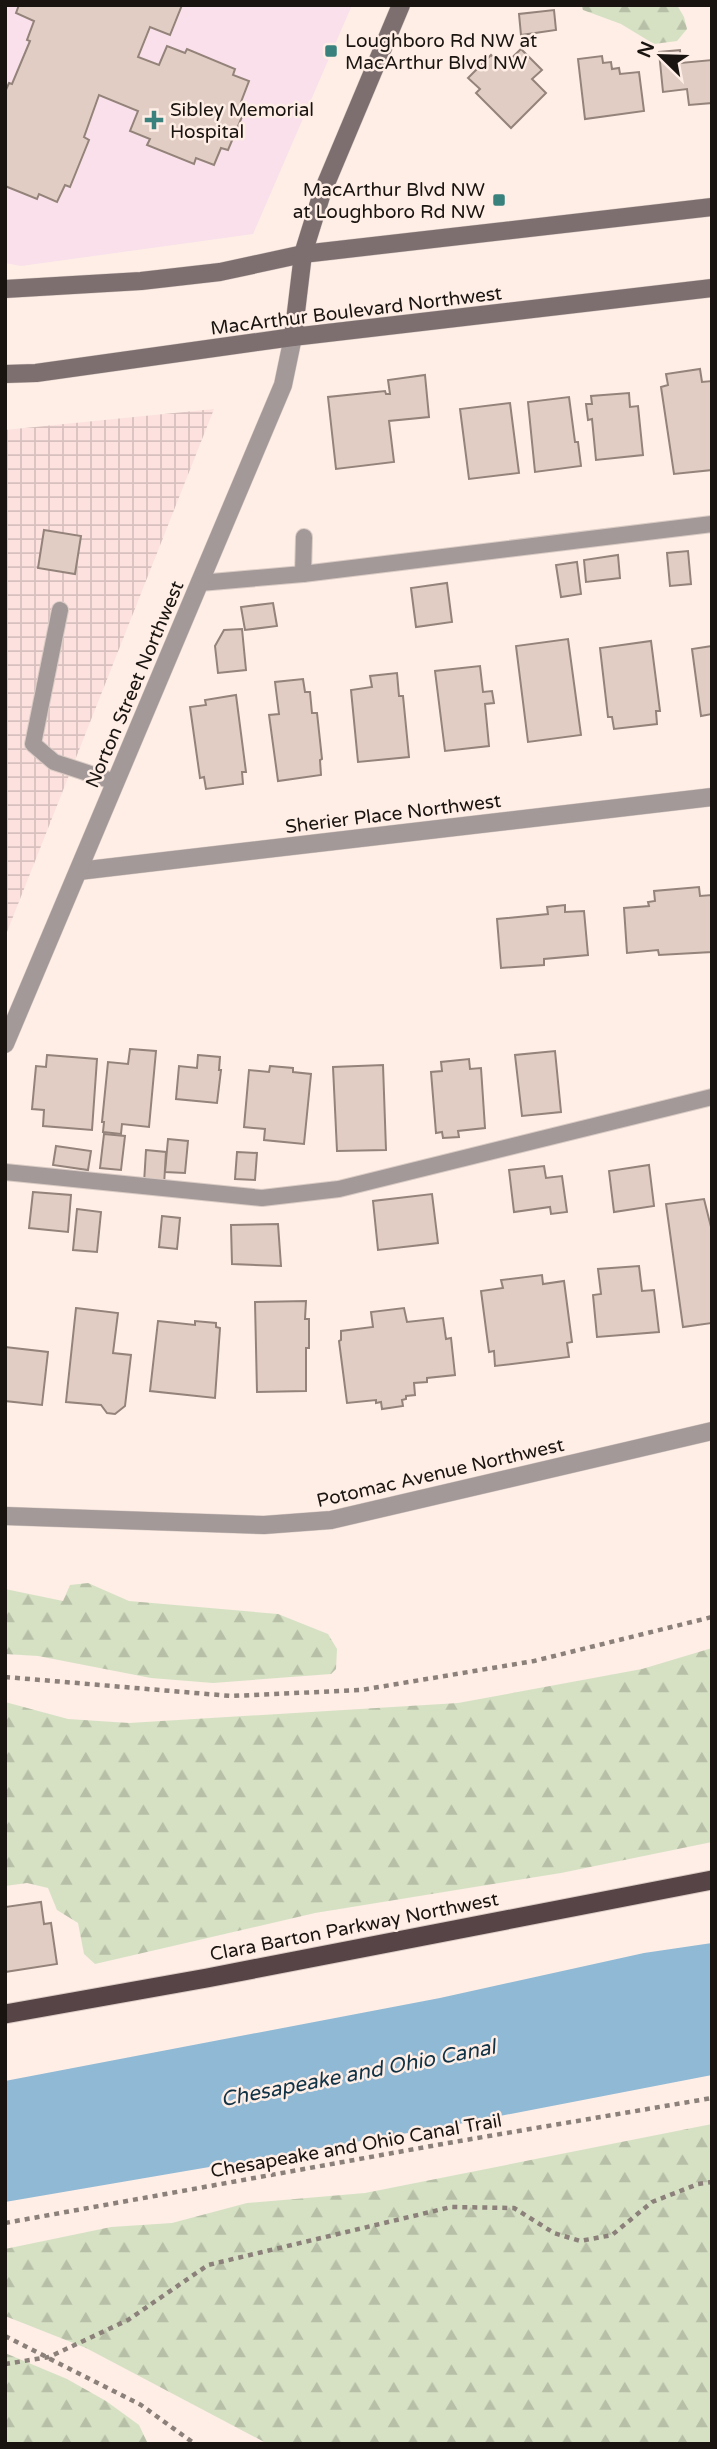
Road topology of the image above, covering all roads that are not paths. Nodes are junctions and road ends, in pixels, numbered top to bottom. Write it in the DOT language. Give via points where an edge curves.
graph roads {
  1 [pos="401,5"];
  2 [pos="712,207"];
  3 [pos="303,254"];
  4 [pos="712,288"];
  5 [pos="5,289"];
  6 [pos="293,337"];
  7 [pos="5,374"];
  8 [pos="712,524"];
  9 [pos="304,537"];
  10 [pos="303,574"];
  11 [pos="200,583"];
  12 [pos="60,610"];
  13 [pos="115,782"];
  14 [pos="712,797"];
  15 [pos="79,871"];
  16 [pos="5,1044"];
  17 [pos="712,1097"];
  18 [pos="5,1172"];
  19 [pos="712,1431"];
  20 [pos="5,1516"];
  21 [pos="712,1881"];
  22 [pos="5,2014"];
  1 -- 3 [label="main road" via="322,193"];
  2 -- 3 [label="main road"];
  3 -- 5 [label="main road" via="220,272"];
  3 -- 6 [label="main road"];
  4 -- 6 [label="main road, MacArthur Boulevard Northwest"];
  6 -- 7 [label="main road, MacArthur Boulevard Northwest"];
  6 -- 11 [label="street, Norton Street Northwest" via="283,385"];
  8 -- 10 [label="lane" via="404,552"];
  9 -- 10 [label="lane"];
  10 -- 11 [label="lane"];
  11 -- 13 [label="street, Norton Street Northwest"];
  12 -- 13 [label="lane" via="33,744 54,762"];
  13 -- 15 [label="street, Norton Street Northwest"];
  14 -- 15 [label="street, Sherier Place Northwest"];
  15 -- 16 [label="street, Norton Street Northwest"];
  17 -- 18 [label="lane" via="339,1189 262,1198"];
  19 -- 20 [label="street, Potomac Avenue Northwest" via="331,1520 264,1525"];
  21 -- 22 [label="highway, Clara Barton Parkway Northwest"];
}
